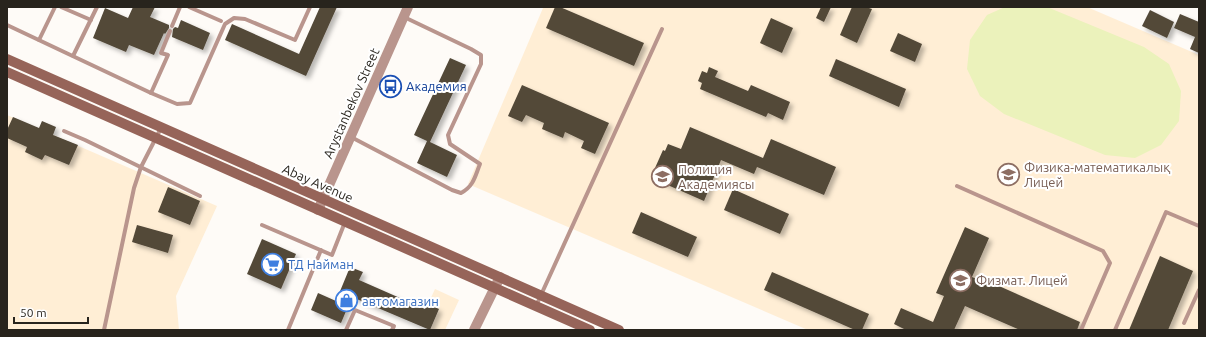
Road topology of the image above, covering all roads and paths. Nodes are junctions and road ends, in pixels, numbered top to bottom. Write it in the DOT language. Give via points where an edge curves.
graph roads {
  1 [pos="55,7"];
  2 [pos="61,7"];
  3 [pos="97,7"];
  4 [pos="180,7"];
  5 [pos="190,7"];
  6 [pos="310,7"];
  7 [pos="408,7"];
  8 [pos="403,17"];
  9 [pos="91,20"];
  10 [pos="221,21"];
  11 [pos="7,25"];
  12 [pos="172,26"];
  13 [pos="662,29"];
  14 [pos="170,31"];
  15 [pos="39,40"];
  16 [pos="73,56"];
  17 [pos="7,59"];
  18 [pos="7,72"];
  19 [pos="152,93"];
  20 [pos="161,127"];
  21 [pos="64,131"];
  22 [pos="350,137"];
  23 [pos="156,138"];
  24 [pos="141,167"];
  25 [pos="956,186"];
  26 [pos="200,196"];
  27 [pos="323,199"];
  28 [pos="318,210"];
  29 [pos="345,222"];
  30 [pos="262,226"];
  31 [pos="1199,226"];
  32 [pos="321,250"];
  33 [pos="500,277"];
  34 [pos="495,288"];
  35 [pos="1199,290"];
  36 [pos="541,295"];
  37 [pos="536,306"];
  38 [pos="1184,323"];
  39 [pos="104,330"];
  40 [pos="288,330"];
  41 [pos="346,330"];
  42 [pos="392,330"];
  43 [pos="474,330"];
  44 [pos="590,330"];
  45 [pos="619,330"];
  46 [pos="1081,330"];
  47 [pos="1115,330"];
  1 -- 15 [label="lane"];
  2 -- 9 [label="lane"];
  3 -- 9 [label="lane"];
  4 -- 12 [label="lane"];
  5 -- 10 [label="lane"];
  6 -- 19 [label="lane" via="296,40 245,19 234,18 225,24 190,103 177,104"];
  7 -- 8 [label="street, Arystanbekov Street"];
  8 -- 22 [label="street, Arystanbekov Street"];
  8 -- 22 [label="lane" via="481,55 481,64 448,135 450,144 480,164 471,186 461,193 452,190"];
  9 -- 16 [label="lane"];
  11 -- 15 [label="lane"];
  13 -- 36 [label="lane"];
  14 -- 19 [label="lane" via="161,52 168,56"];
  15 -- 16 [label="lane"];
  16 -- 19 [label="lane"];
  17 -- 20 [label="main road, Abay Avenue"];
  18 -- 23 [label="main road, Abay Avenue"];
  20 -- 23 [label="lane"];
  20 -- 27 [label="main road, Abay Avenue"];
  21 -- 24 [label="lane"];
  22 -- 27 [label="street, Arystanbekov Street"];
  23 -- 24 [label="lane"];
  23 -- 28 [label="main road, Abay Avenue"];
  24 -- 26 [label="lane"];
  24 -- 39 [label="lane" via="134,188"];
  25 -- 46 [label="lane" via="1103,251 1110,263"];
  27 -- 28 [label="street, Arystanbekov Street"];
  27 -- 33 [label="main road, Abay Avenue"];
  28 -- 29 [label="main road, Abay Avenue"];
  29 -- 32 [label="lane" via="332,255"];
  29 -- 34 [label="main road, Abay Avenue"];
  30 -- 32 [label="lane"];
  31 -- 47 [label="lane" via="1166,212"];
  32 -- 40 [label="lane"];
  33 -- 34 [label="street"];
  33 -- 36 [label="main road, Abay Avenue"];
  34 -- 37 [label="main road, Abay Avenue"];
  34 -- 43 [label="street"];
  35 -- 38 [label="lane"];
  36 -- 37 [label="lane"];
  36 -- 45 [label="main road, Abay Avenue"];
  37 -- 44 [label="main road, Abay Avenue"];
  41 -- 42 [label="lane" via="355,310 394,326"];
}
